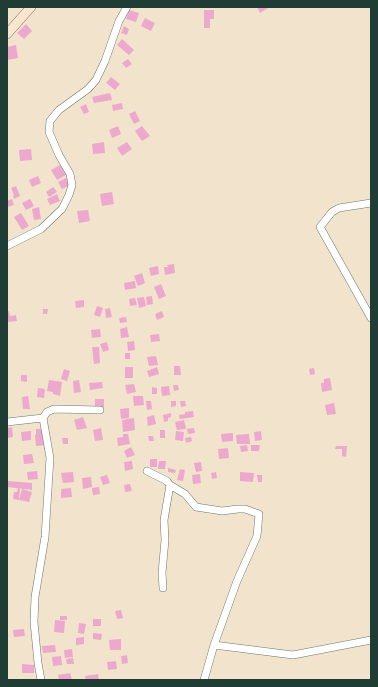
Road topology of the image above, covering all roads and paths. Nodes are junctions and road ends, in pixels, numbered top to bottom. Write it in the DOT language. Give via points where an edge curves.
graph roads {
  1 [pos="31,7"];
  2 [pos="127,7"];
  3 [pos="7,34"];
  4 [pos="371,203"];
  5 [pos="7,246"];
  6 [pos="371,318"];
  7 [pos="100,410"];
  8 [pos="43,418"];
  9 [pos="7,422"];
  10 [pos="147,471"];
  11 [pos="170,485"];
  12 [pos="163,588"];
  13 [pos="371,640"];
  14 [pos="214,645"];
  15 [pos="41,680"];
  16 [pos="204,680"];
  1 -- 3 [label="main road"];
  2 -- 5 [label="street" via="96,80 50,121 49,132 70,174 72,186 62,209 41,229"];
  4 -- 6 [label="street" via="339,208 332,212 320,227"];
  7 -- 8 [label="street" via="54,409"];
  8 -- 9 [label="street"];
  8 -- 15 [label="street" via="50,458 45,537 35,596 34,622"];
  10 -- 11 [label="street"];
  11 -- 12 [label="street" via="164,520"];
  11 -- 14 [label="street" via="185,494 196,507 222,511 245,509 260,514 257,536 237,581"];
  13 -- 14 [label="street" via="293,655"];
  14 -- 16 [label="street"];
}
